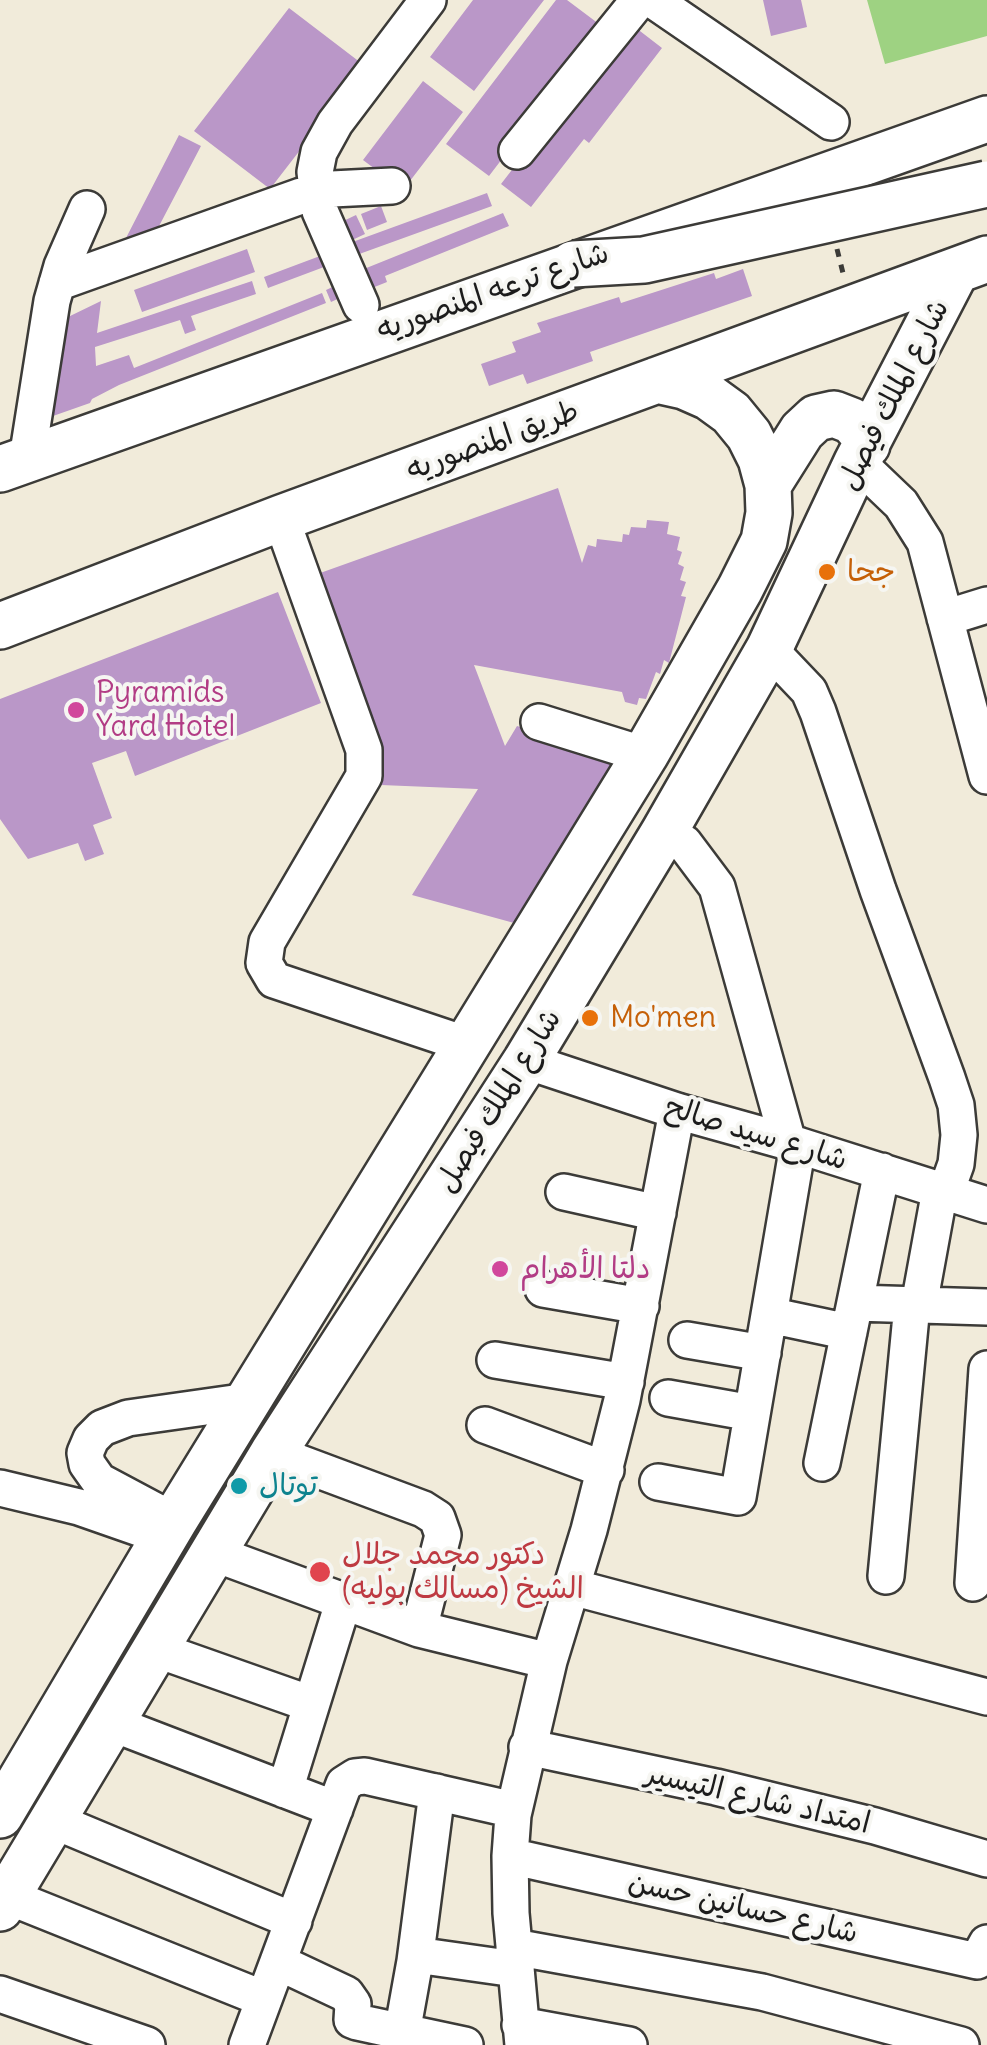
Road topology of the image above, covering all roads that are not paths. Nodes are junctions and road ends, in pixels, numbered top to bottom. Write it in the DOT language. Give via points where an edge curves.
graph roads {
  1 [pos="428,0"];
  2 [pos="639,0"];
  3 [pos="653,0"];
  4 [pos="987,119"];
  5 [pos="831,122"];
  6 [pos="517,151"];
  7 [pos="987,184"];
  8 [pos="392,186"];
  9 [pos="316,192"];
  10 [pos="88,208"];
  11 [pos="573,264"];
  12 [pos="972,265"];
  13 [pos="57,283"];
  14 [pos="361,305"];
  15 [pos="658,380"];
  16 [pos="862,453"];
  17 [pos="14,464"];
  18 [pos="768,486"];
  19 [pos="281,518"];
  20 [pos="987,605"];
  21 [pos="945,618"];
  22 [pos="0,626"];
  23 [pos="769,649"];
  24 [pos="538,722"];
  25 [pos="645,755"];
  26 [pos="987,776"];
  27 [pos="664,832"];
  28 [pos="468,1045"];
  29 [pos="526,1061"];
  30 [pos="677,1111"];
  31 [pos="793,1144"];
  32 [pos="882,1172"];
  33 [pos="943,1191"];
  34 [pos="564,1192"];
  35 [pos="987,1204"];
  36 [pos="658,1213"];
  37 [pos="543,1289"];
  38 [pos="916,1305"];
  39 [pos="641,1306"];
  40 [pos="987,1307"];
  41 [pos="769,1315"];
  42 [pos="852,1318"];
  43 [pos="687,1340"];
  44 [pos="762,1353"];
  45 [pos="495,1360"];
  46 [pos="987,1368"];
  47 [pos="626,1382"];
  48 [pos="668,1398"];
  49 [pos="248,1402"];
  50 [pos="752,1412"];
  51 [pos="485,1424"];
  52 [pos="273,1453"];
  53 [pos="822,1464"];
  54 [pos="606,1470"];
  55 [pos="658,1482"];
  56 [pos="0,1488"];
  57 [pos="169,1529"];
  58 [pos="213,1552"];
  59 [pos="886,1576"];
  60 [pos="973,1583"];
  61 [pos="572,1587"];
  62 [pos="342,1603"];
  63 [pos="419,1628"];
  64 [pos="155,1649"];
  65 [pos="549,1661"];
  66 [pos="987,1697"];
  67 [pos="311,1704"];
  68 [pos="111,1723"];
  69 [pos="528,1747"];
  70 [pos="285,1790"];
  71 [pos="436,1792"];
  72 [pos="5,1799"];
  73 [pos="335,1810"];
  74 [pos="514,1810"];
  75 [pos="52,1820"];
  76 [pos="510,1856"];
  77 [pos="987,1860"];
  78 [pos="4,1902"];
  79 [pos="294,1921"];
  80 [pos="981,1952"];
  81 [pos="416,1954"];
  82 [pos="514,1958"];
  83 [pos="278,1962"];
  84 [pos="0,1994"];
  85 [pos="264,1999"];
  86 [pos="381,2035"];
  87 [pos="522,2035"];
  88 [pos="459,2044"];
  89 [pos="147,2045"];
  90 [pos="248,2045"];
  91 [pos="628,2045"];
  92 [pos="962,2045"];
  1 -- 9 [label="street" via="327,137 314,172"];
  2 -- 6 [label="street"];
  3 -- 5 [label="street"];
  4 -- 11 [label="main road, شارع ترعه المنصوريه"];
  7 -- 11 [label="main road, bridge" via="644,260"];
  8 -- 9 [label="street"];
  9 -- 13 [label="street"];
  9 -- 14 [label="street"];
  10 -- 13 [label="street"];
  11 -- 17 [label="main road, شارع ترعه المنصوريه"];
  12 -- 15 [label="main road, طريق المنصوريه"];
  12 -- 16 [label="main road, شارع الملك فيصل"];
  13 -- 17 [label="street"];
  15 -- 18 [label="main road, شارع الملك فيصل" via="709,397 731,414 755,446"];
  15 -- 19 [label="main road, طريق المنصوريه"];
  16 -- 18 [label="main road" via="852,421 834,414 816,418"];
  16 -- 21 [label="street" via="925,542"];
  16 -- 23 [label="main road, شارع الملك فيصل"];
  18 -- 25 [label="main road, شارع الملك فيصل" via="764,541"];
  19 -- 22 [label="main road, طريق المنصوريه"];
  19 -- 28 [label="street" via="364,750 364,776 267,942 264,963 274,980"];
  20 -- 21 [label="street"];
  21 -- 26 [label="street"];
  23 -- 27 [label="main road, شارع الملك فيصل"];
  23 -- 33 [label="street" via="809,691 818,712 956,1106 956,1164"];
  24 -- 25 [label="street"];
  25 -- 28 [label="main road, شارع الملك فيصل"];
  27 -- 29 [label="main road, شارع الملك فيصل"];
  27 -- 31 [label="street" via="684,843 717,887"];
  28 -- 49 [label="main road, شارع الملك فيصل"];
  29 -- 30 [label="street, شارع سيد صالح"];
  29 -- 52 [label="main road, شارع الملك فيصل"];
  30 -- 31 [label="street, شارع سيد صالح"];
  30 -- 36 [label="street"];
  31 -- 32 [label="street, شارع سيد صالح"];
  31 -- 41 [label="street"];
  32 -- 33 [label="street, شارع سيد صالح"];
  32 -- 42 [label="street"];
  33 -- 35 [label="street, شارع سيد صالح"];
  33 -- 38 [label="street"];
  34 -- 36 [label="street"];
  36 -- 39 [label="street"];
  37 -- 39 [label="street"];
  38 -- 40 [label="street"];
  38 -- 42 [label="street"];
  38 -- 59 [label="street"];
  39 -- 47 [label="street"];
  41 -- 42 [label="street"];
  41 -- 44 [label="street"];
  42 -- 53 [label="street"];
  43 -- 44 [label="street"];
  44 -- 50 [label="street"];
  45 -- 47 [label="street"];
  46 -- 60 [label="street"];
  47 -- 54 [label="street"];
  48 -- 50 [label="street"];
  49 -- 57 [label="main road, شارع الملك فيصل"];
  49 -- 57 [label="street" via="128,1418 91,1439 85,1453 100,1481"];
  50 -- 55 [label="street" via="738,1496"];
  51 -- 54 [label="street"];
  52 -- 58 [label="main road, شارع الملك فيصل"];
  52 -- 63 [label="street" via="437,1518 443,1535"];
  54 -- 61 [label="street"];
  56 -- 57 [label="street"];
  57 -- 72 [label="main road, شارع الملك فيصل"];
  58 -- 62 [label="street"];
  58 -- 64 [label="main road, شارع الملك فيصل"];
  61 -- 65 [label="street"];
  61 -- 66 [label="street"];
  62 -- 63 [label="street"];
  62 -- 67 [label="street"];
  63 -- 65 [label="street"];
  64 -- 67 [label="street"];
  64 -- 68 [label="main road, شارع الملك فيصل"];
  65 -- 69 [label="street"];
  67 -- 70 [label="street"];
  68 -- 70 [label="street"];
  68 -- 75 [label="main road, شارع الملك فيصل"];
  69 -- 74 [label="street"];
  69 -- 77 [label="street, امتداد شارع التيسير" via="875,1826"];
  70 -- 73 [label="street"];
  71 -- 73 [label="street" via="355,1777 344,1784"];
  71 -- 74 [label="street"];
  71 -- 81 [label="street"];
  73 -- 79 [label="street"];
  74 -- 76 [label="street"];
  75 -- 78 [label="main road, شارع الملك فيصل"];
  75 -- 79 [label="street"];
  76 -- 80 [label="street, شارع حسانين حسن"];
  76 -- 82 [label="street"];
  78 -- 85 [label="street"];
  79 -- 83 [label="street"];
  81 -- 82 [label="street"];
  81 -- 86 [label="street"];
  82 -- 87 [label="street"];
  82 -- 92 [label="street" via="762,1992"];
  83 -- 85 [label="street"];
  83 -- 86 [label="street" via="346,1994 352,2020"];
  84 -- 89 [label="street"];
  85 -- 90 [label="street"];
  86 -- 88 [label="street"];
  87 -- 91 [label="street"];
}
